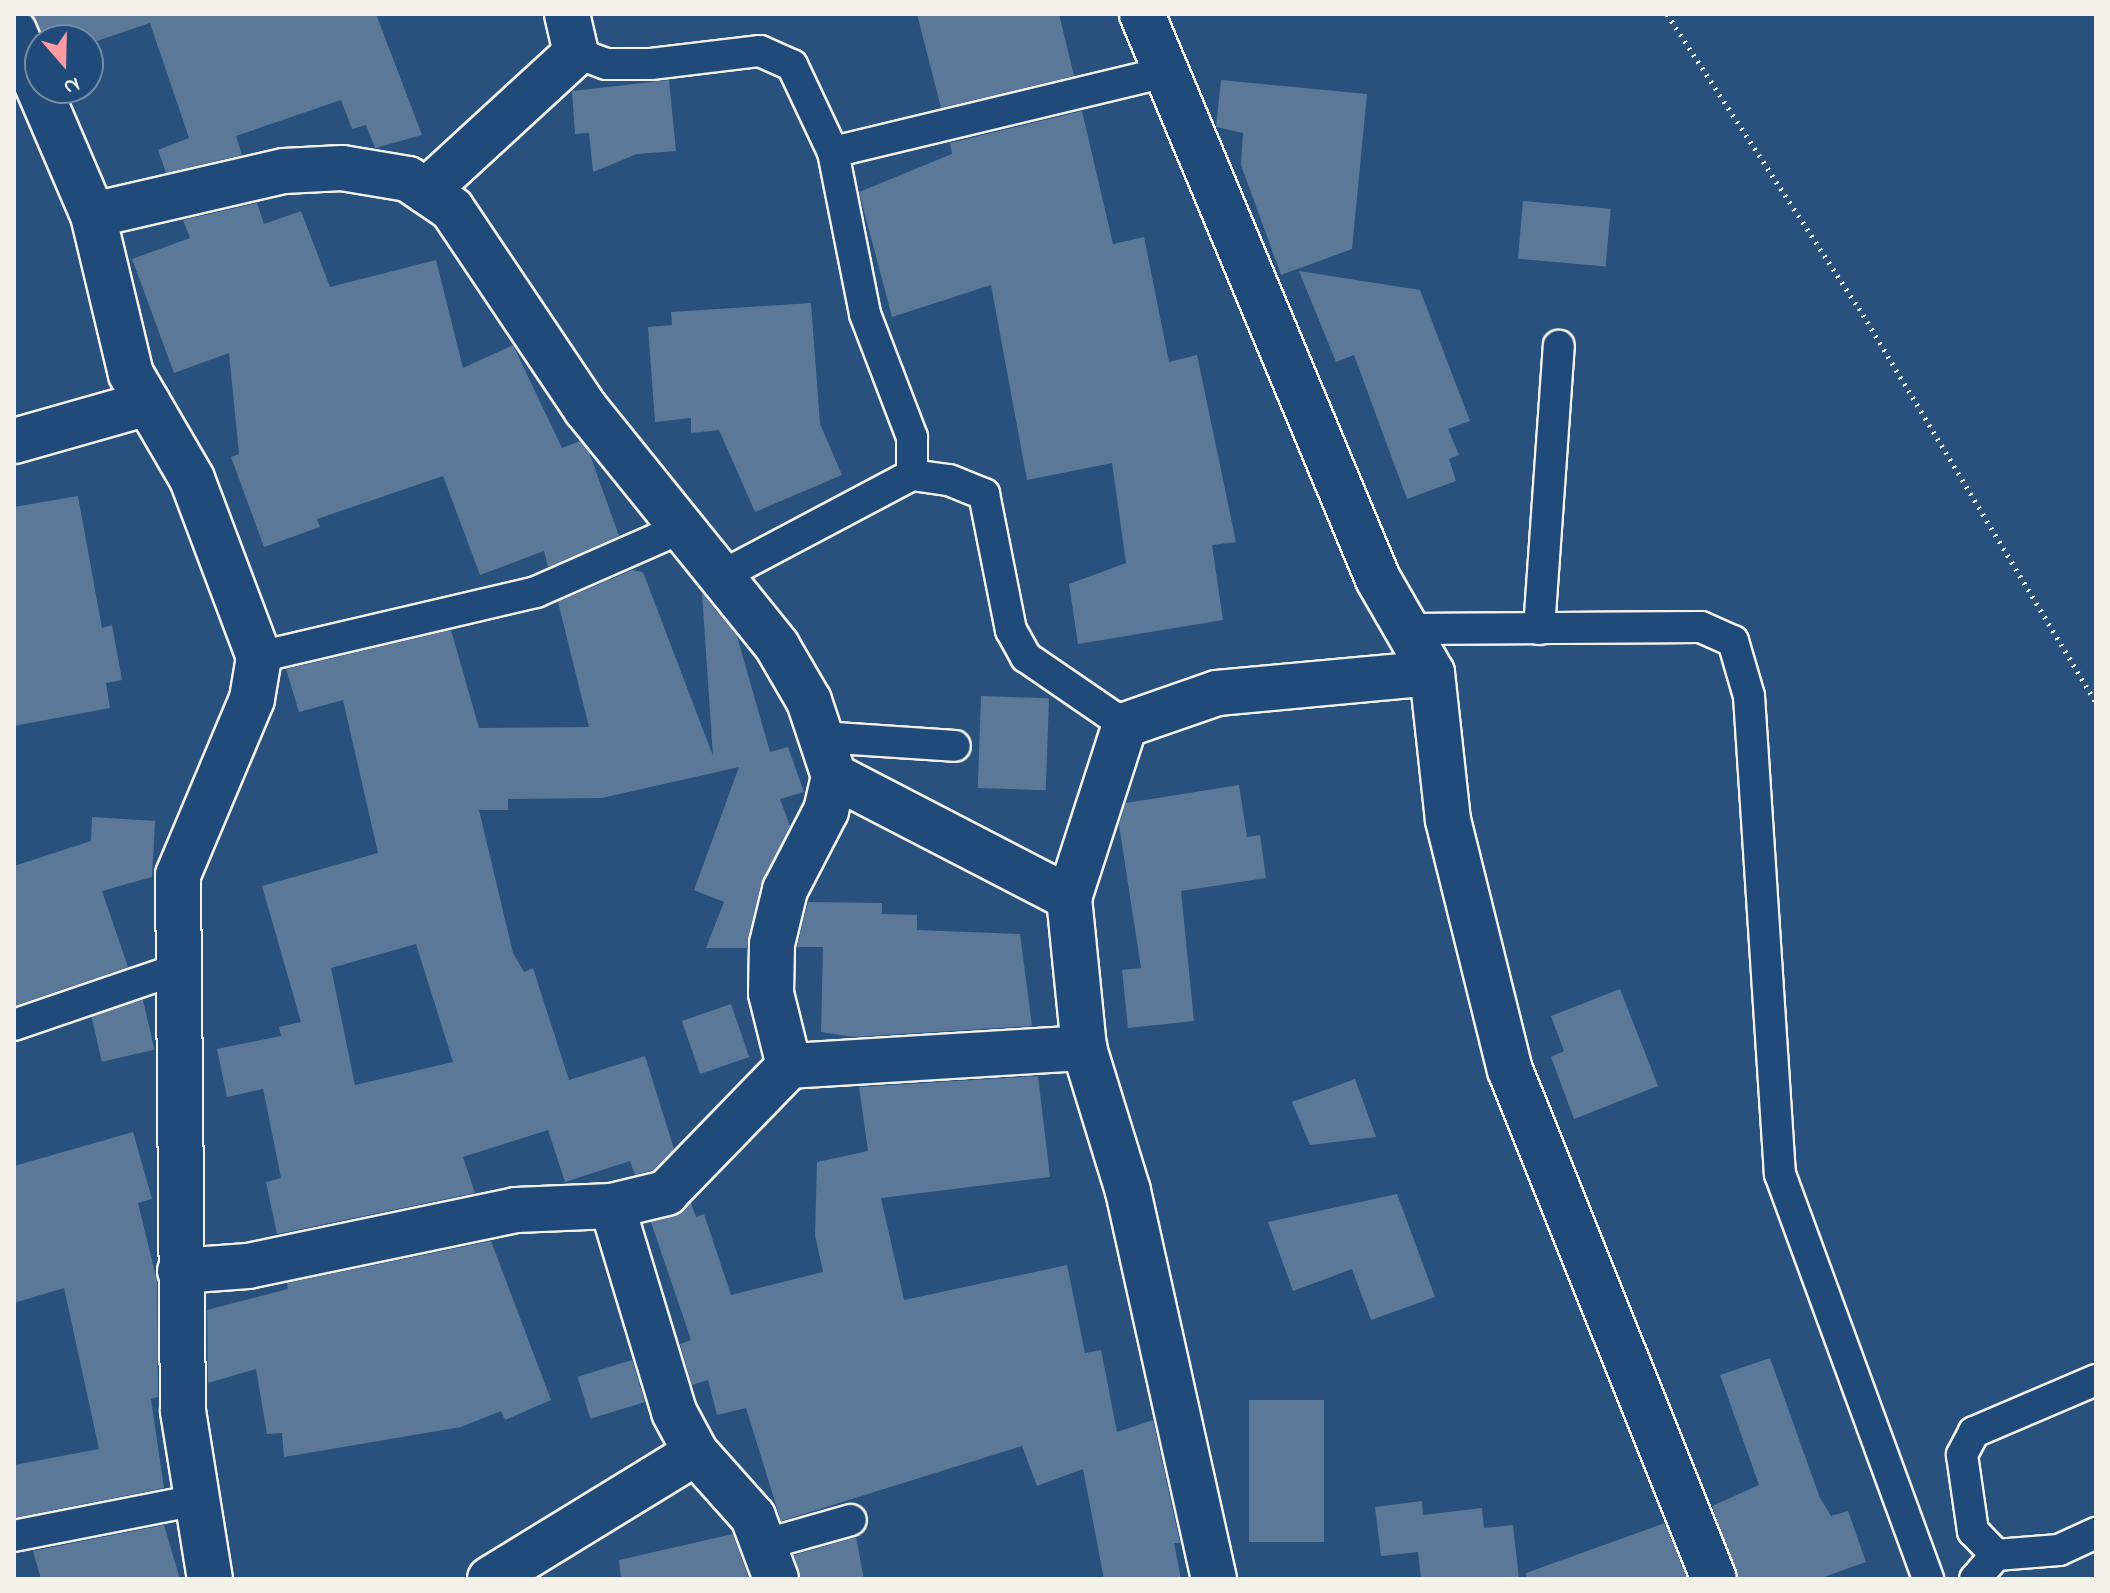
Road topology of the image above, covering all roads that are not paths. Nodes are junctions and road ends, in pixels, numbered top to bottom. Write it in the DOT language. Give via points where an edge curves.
graph roads {
  1 [pos="1142,14"];
  2 [pos="14,31"];
  3 [pos="572,34"];
  4 [pos="1171,71"];
  5 [pos="833,152"];
  6 [pos="426,191"];
  7 [pos="93,215"];
  8 [pos="1559,346"];
  9 [pos="148,403"];
  10 [pos="14,441"];
  11 [pos="912,475"];
  12 [pos="677,530"];
  13 [pos="723,575"];
  14 [pos="1407,629"];
  15 [pos="1539,629"];
  16 [pos="259,657"];
  17 [pos="1432,673"];
  18 [pos="1125,725"];
  19 [pos="955,746"];
  20 [pos="827,757"];
  21 [pos="1069,898"];
  22 [pos="178,969"];
  23 [pos="14,1025"];
  24 [pos="1084,1048"];
  25 [pos="789,1066"];
  26 [pos="612,1206"];
  27 [pos="180,1271"];
  28 [pos="2096,1380"];
  29 [pos="696,1453"];
  30 [pos="193,1501"];
  31 [pos="851,1520"];
  32 [pos="2096,1533"];
  33 [pos="14,1536"];
  34 [pos="1996,1555"];
  35 [pos="771,1561"];
  36 [pos="210,1579"];
  37 [pos="490,1579"];
  38 [pos="1214,1579"];
  39 [pos="1714,1579"];
  40 [pos="1928,1579"];
  41 [pos="1975,1579"];
  1 -- 4 [label="street"];
  2 -- 7 [label="street"];
  3 -- 5 [label="lane" via="636,64 760,51 792,65"];
  3 -- 6 [label="street"];
  4 -- 5 [label="lane"];
  4 -- 14 [label="street" via="1378,579"];
  5 -- 11 [label="lane" via="865,314 912,437"];
  6 -- 7 [label="street" via="408,179 342,168 284,171"];
  6 -- 12 [label="street" via="452,209"];
  7 -- 9 [label="street" via="131,374"];
  8 -- 15 [label="lane"];
  9 -- 10 [label="street"];
  9 -- 16 [label="street" via="192,479"];
  11 -- 13 [label="lane"];
  11 -- 18 [label="lane" via="984,494 1011,630 1026,657"];
  12 -- 13 [label="street"];
  12 -- 16 [label="lane" via="536,592"];
  13 -- 20 [label="street" via="777,646"];
  14 -- 15 [label="lane"];
  14 -- 17 [label="street"];
  15 -- 40 [label="lane" via="1701,627 1733,641 1749,696 1780,1174"];
  16 -- 22 [label="street" via="252,699 178,875"];
  17 -- 18 [label="street" via="1217,693"];
  17 -- 39 [label="street" via="1448,820 1510,1070"];
  18 -- 21 [label="street"];
  19 -- 20 [label="lane"];
  20 -- 21 [label="street"];
  20 -- 25 [label="street" via="826,811 785,890 772,944 771,993"];
  21 -- 24 [label="street"];
  22 -- 23 [label="lane"];
  22 -- 27 [label="street"];
  24 -- 25 [label="street"];
  24 -- 38 [label="street" via="1128,1191"];
  25 -- 26 [label="street" via="666,1193"];
  26 -- 27 [label="street" via="516,1210 248,1266"];
  26 -- 29 [label="street" via="674,1412"];
  27 -- 30 [label="street"];
  28 -- 34 [label="lane" via="1974,1432 1962,1455 1964,1494 1973,1531"];
  29 -- 35 [label="street" via="753,1517"];
  29 -- 37 [label="street"];
  30 -- 33 [label="lane"];
  30 -- 36 [label="street"];
  31 -- 35 [label="lane"];
  32 -- 34 [label="lane" via="2059,1550"];
  34 -- 41 [label="lane"];
}
